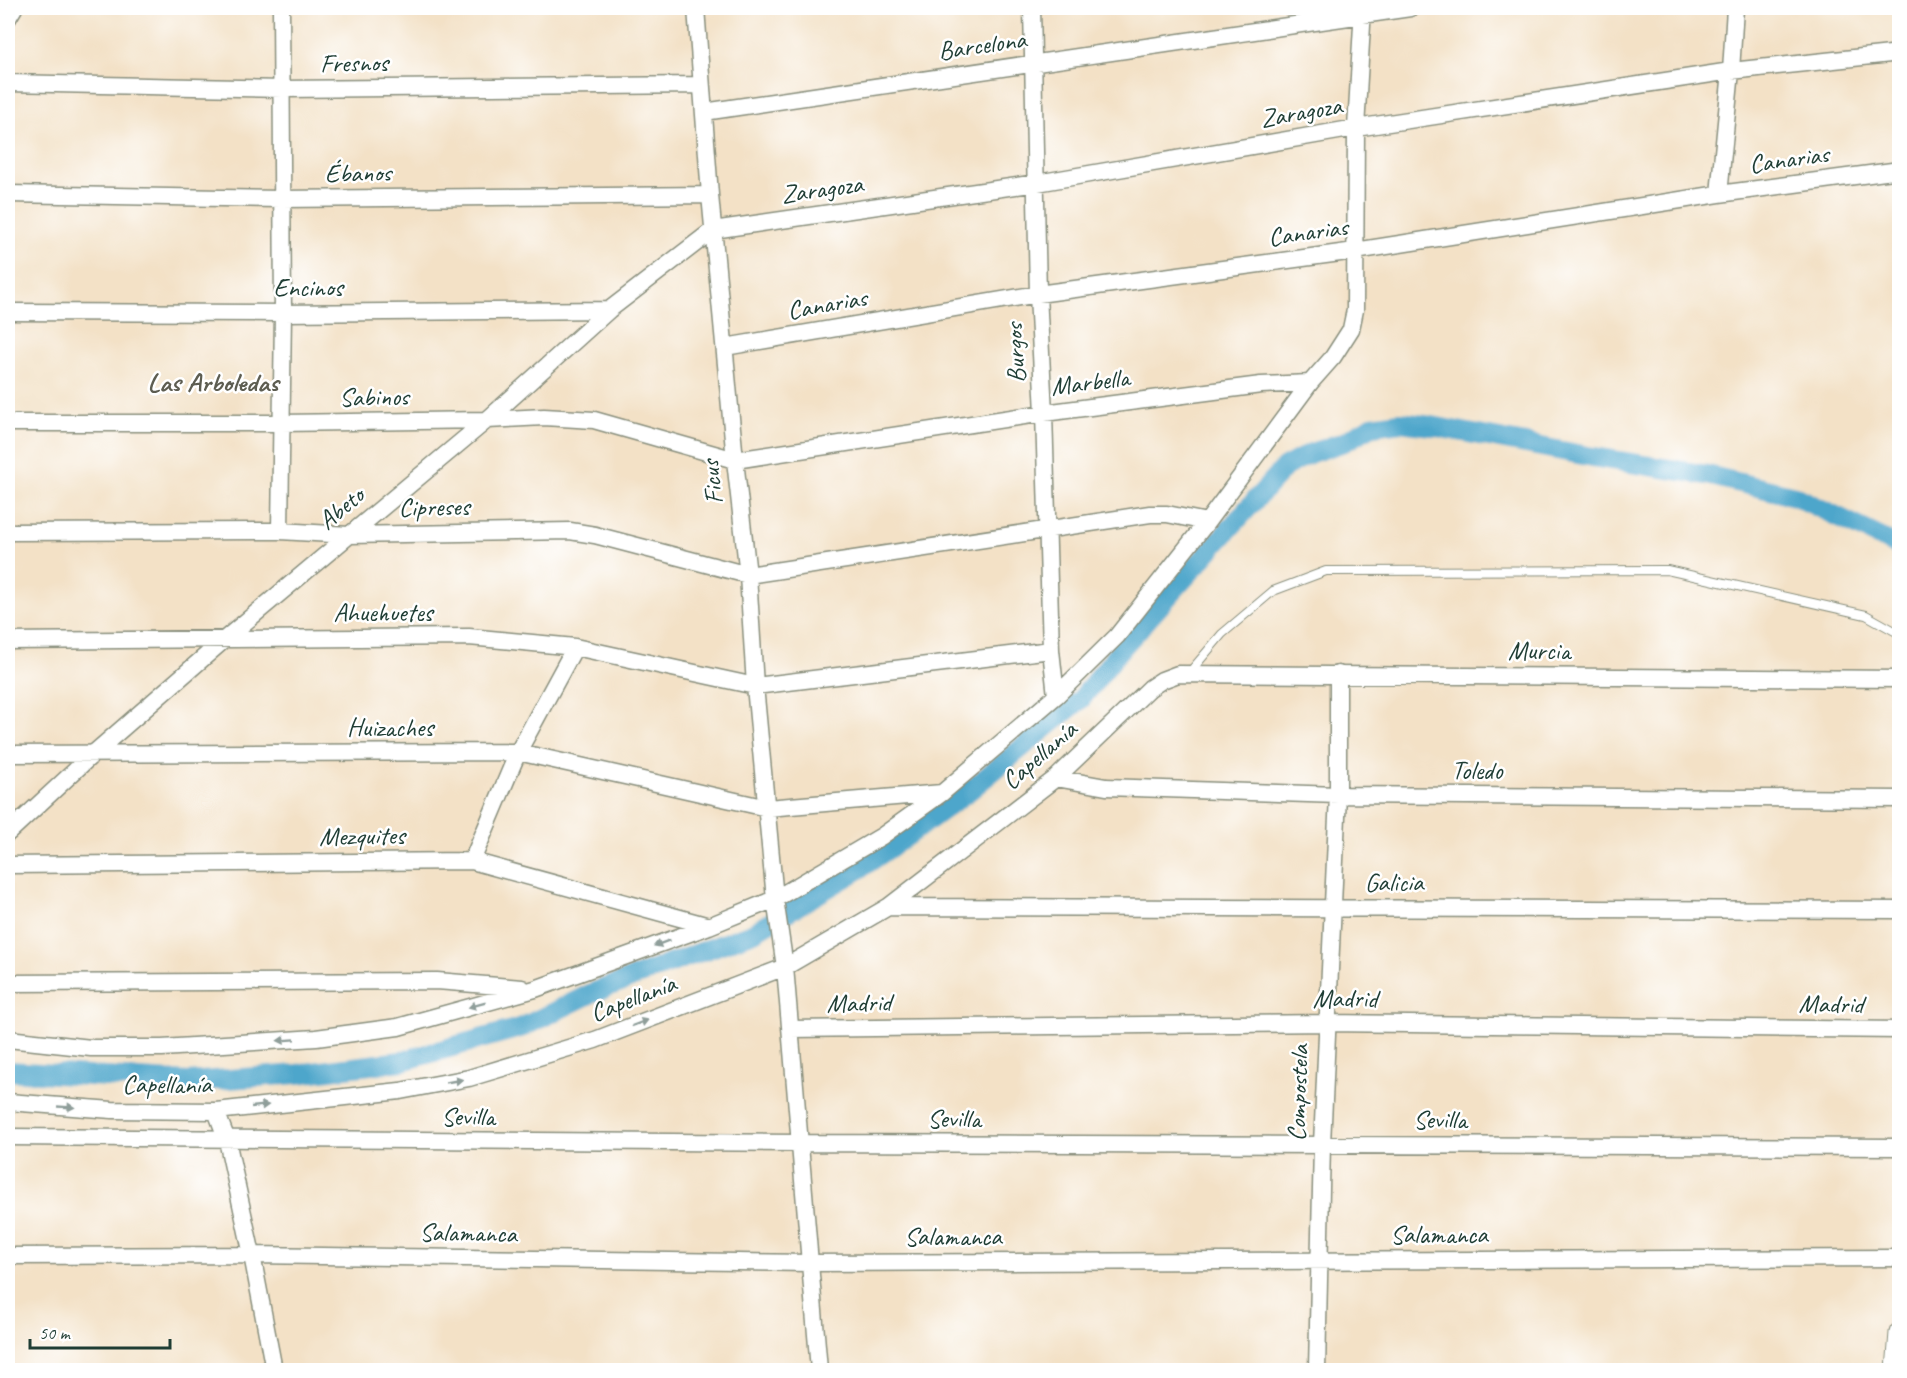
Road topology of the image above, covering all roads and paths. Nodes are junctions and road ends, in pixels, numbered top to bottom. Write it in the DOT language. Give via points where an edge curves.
graph roads {
  1 [pos="14,8"];
  2 [pos="281,8"];
  3 [pos="696,8"];
  4 [pos="1032,8"];
  5 [pos="1410,8"];
  6 [pos="1735,8"];
  7 [pos="1362,11"];
  8 [pos="8,18"];
  9 [pos="1899,53"];
  10 [pos="1033,63"];
  11 [pos="1731,71"];
  12 [pos="8,83"];
  13 [pos="701,86"];
  14 [pos="282,89"];
  15 [pos="704,112"];
  16 [pos="1356,128"];
  17 [pos="1899,170"];
  18 [pos="1037,183"];
  19 [pos="8,194"];
  20 [pos="1719,194"];
  21 [pos="710,195"];
  22 [pos="281,199"];
  23 [pos="713,231"];
  24 [pos="1355,251"];
  25 [pos="1038,294"];
  26 [pos="609,310"];
  27 [pos="8,312"];
  28 [pos="283,313"];
  29 [pos="725,347"];
  30 [pos="1310,383"];
  31 [pos="1044,413"];
  32 [pos="487,420"];
  33 [pos="8,423"];
  34 [pos="282,423"];
  35 [pos="735,460"];
  36 [pos="1207,522"];
  37 [pos="280,531"];
  38 [pos="1047,531"];
  39 [pos="8,532"];
  40 [pos="349,535"];
  41 [pos="748,575"];
  42 [pos="1899,633"];
  43 [pos="225,639"];
  44 [pos="8,641"];
  45 [pos="575,647"];
  46 [pos="1051,650"];
  47 [pos="1183,674"];
  48 [pos="1338,674"];
  49 [pos="1899,679"];
  50 [pos="755,686"];
  51 [pos="1056,696"];
  52 [pos="518,752"];
  53 [pos="8,754"];
  54 [pos="93,754"];
  55 [pos="1056,778"];
  56 [pos="942,793"];
  57 [pos="1338,795"];
  58 [pos="1899,799"];
  59 [pos="766,808"];
  60 [pos="8,833"];
  61 [pos="472,861"];
  62 [pos="8,865"];
  63 [pos="776,905"];
  64 [pos="888,907"];
  65 [pos="1335,907"];
  66 [pos="1899,910"];
  67 [pos="709,926"];
  68 [pos="784,958"];
  69 [pos="8,983"];
  70 [pos="535,989"];
  71 [pos="1327,1023"];
  72 [pos="790,1029"];
  73 [pos="1899,1030"];
  74 [pos="8,1039"];
  75 [pos="8,1102"];
  76 [pos="216,1111"];
  77 [pos="8,1137"];
  78 [pos="227,1140"];
  79 [pos="800,1143"];
  80 [pos="1322,1144"];
  81 [pos="1899,1147"];
  82 [pos="252,1255"];
  83 [pos="8,1256"];
  84 [pos="1899,1258"];
  85 [pos="1318,1260"];
  86 [pos="810,1263"];
  87 [pos="1899,1333"];
  88 [pos="274,1371"];
  89 [pos="819,1371"];
  90 [pos="1317,1371"];
  91 [pos="1897,1371"];
  1 -- 8 [label="street"];
  2 -- 14 [label="street"];
  3 -- 13 [label="street, Ficus"];
  4 -- 10 [label="street, Burgos"];
  5 -- 7 [label="street, Barcelona"];
  6 -- 11 [label="street"];
  7 -- 10 [label="street, Barcelona"];
  7 -- 16 [label="street"];
  9 -- 11 [label="street, Zaragoza"];
  10 -- 15 [label="street, Barcelona"];
  10 -- 18 [label="street, Burgos"];
  11 -- 16 [label="street, Zaragoza"];
  11 -- 20 [label="street"];
  12 -- 14 [label="street, Fresnos"];
  13 -- 14 [label="street, Fresnos"];
  13 -- 15 [label="street, Ficus"];
  14 -- 22 [label="street"];
  15 -- 21 [label="street, Ficus"];
  16 -- 18 [label="street, Zaragoza"];
  16 -- 24 [label="street"];
  17 -- 20 [label="street, Canarias"];
  18 -- 23 [label="street, Zaragoza"];
  18 -- 25 [label="street, Burgos"];
  19 -- 22 [label="street, Ébanos"];
  20 -- 24 [label="street, Canarias"];
  21 -- 22 [label="street, Ébanos"];
  21 -- 23 [label="street, Ficus"];
  22 -- 28 [label="street"];
  23 -- 26 [label="street, Abeto"];
  23 -- 29 [label="street, Ficus"];
  24 -- 25 [label="street, Canarias"];
  24 -- 30 [label="street, Capellanía" via="1355,310 1351,329"];
  25 -- 29 [label="street, Canarias"];
  25 -- 31 [label="street, Burgos"];
  26 -- 28 [label="street, Encinos"];
  26 -- 32 [label="street, Abeto"];
  27 -- 28 [label="street, Encinos"];
  28 -- 34 [label="street"];
  29 -- 35 [label="street, Ficus"];
  30 -- 31 [label="street, Marbella" via="1261,385"];
  30 -- 36 [label="street, Capellanía"];
  31 -- 35 [label="street, Marbella"];
  31 -- 38 [label="street, Burgos"];
  32 -- 34 [label="street, Sabinos"];
  32 -- 35 [label="street, Sabinos" via="594,420"];
  32 -- 40 [label="street, Abeto"];
  33 -- 34 [label="street, Sabinos"];
  34 -- 37 [label="street"];
  35 -- 41 [label="street, Ficus"];
  36 -- 38 [label="street" via="1150,514"];
  36 -- 51 [label="street, Capellanía" via="1117,636"];
  37 -- 39 [label="street, Cipreses"];
  37 -- 40 [label="street, Cipreses"];
  38 -- 41 [label="street"];
  38 -- 46 [label="street, Burgos"];
  40 -- 41 [label="street, Cipreses" via="570,531"];
  40 -- 43 [label="street, Abeto"];
  41 -- 50 [label="street, Ficus"];
  42 -- 47 [label="lane" via="1866,615 1667,570 1326,571 1273,591"];
  43 -- 44 [label="street, Ahuehuetes"];
  43 -- 45 [label="street, Ahuehuetes" via="469,637"];
  43 -- 54 [label="street, Abeto"];
  45 -- 50 [label="street, Ahuehuetes"];
  45 -- 52 [label="street"];
  46 -- 50 [label="street, Ahuehuetes"];
  46 -- 51 [label="street, Burgos"];
  47 -- 48 [label="street, Murcia"];
  47 -- 55 [label="street, Capellanía" via="1150,688"];
  48 -- 49 [label="street, Murcia"];
  48 -- 57 [label="street, Compostela"];
  50 -- 59 [label="street, Ficus"];
  51 -- 56 [label="street, Capellanía"];
  52 -- 54 [label="street, Huizaches"];
  52 -- 59 [label="street, Huizaches"];
  52 -- 61 [label="street"];
  53 -- 54 [label="street, Huizaches"];
  54 -- 60 [label="street, Abeto"];
  55 -- 57 [label="street, Toledo" via="1106,787"];
  55 -- 64 [label="street, Capellanía"];
  56 -- 59 [label="street, Huizaches"];
  56 -- 63 [label="street, Capellanía"];
  57 -- 58 [label="street, Toledo"];
  57 -- 65 [label="street, Compostela"];
  59 -- 63 [label="street, Ficus"];
  61 -- 62 [label="street, Mezquites"];
  61 -- 67 [label="street, Mezquites"];
  63 -- 67 [label="street, Capellanía"];
  63 -- 68 [label="street, Ficus"];
  64 -- 65 [label="street, Galicia"];
  64 -- 68 [label="street, Capellanía"];
  65 -- 66 [label="street, Galicia"];
  65 -- 71 [label="street, Compostela"];
  67 -- 70 [label="street, Capellanía, one-way"];
  68 -- 72 [label="street, Ficus"];
  76 -- 68 [label="street, Capellanía, one-way" via="400,1091 469,1078 595,1040"];
  69 -- 70 [label="street, Capellanía" via="437,981"];
  70 -- 74 [label="street, Capellanía, one-way" via="398,1026 316,1038 162,1048 91,1048"];
  71 -- 72 [label="street, Madrid"];
  71 -- 73 [label="street, Madrid"];
  71 -- 80 [label="street, Compostela"];
  72 -- 79 [label="street, Ficus"];
  75 -- 76 [label="street, Capellanía, one-way" via="112,1110"];
  76 -- 78 [label="street"];
  77 -- 78 [label="street, Sevilla"];
  78 -- 79 [label="street, Sevilla"];
  78 -- 82 [label="street"];
  79 -- 80 [label="street, Sevilla"];
  79 -- 86 [label="street, Ficus"];
  80 -- 81 [label="street, Sevilla"];
  80 -- 85 [label="street, Compostela"];
  82 -- 83 [label="street, Salamanca"];
  82 -- 86 [label="street, Salamanca"];
  82 -- 88 [label="street"];
  84 -- 85 [label="street, Salamanca"];
  85 -- 86 [label="street, Salamanca"];
  85 -- 90 [label="street, Compostela"];
  86 -- 89 [label="street, Ficus"];
  87 -- 91 [label="street"];
}
